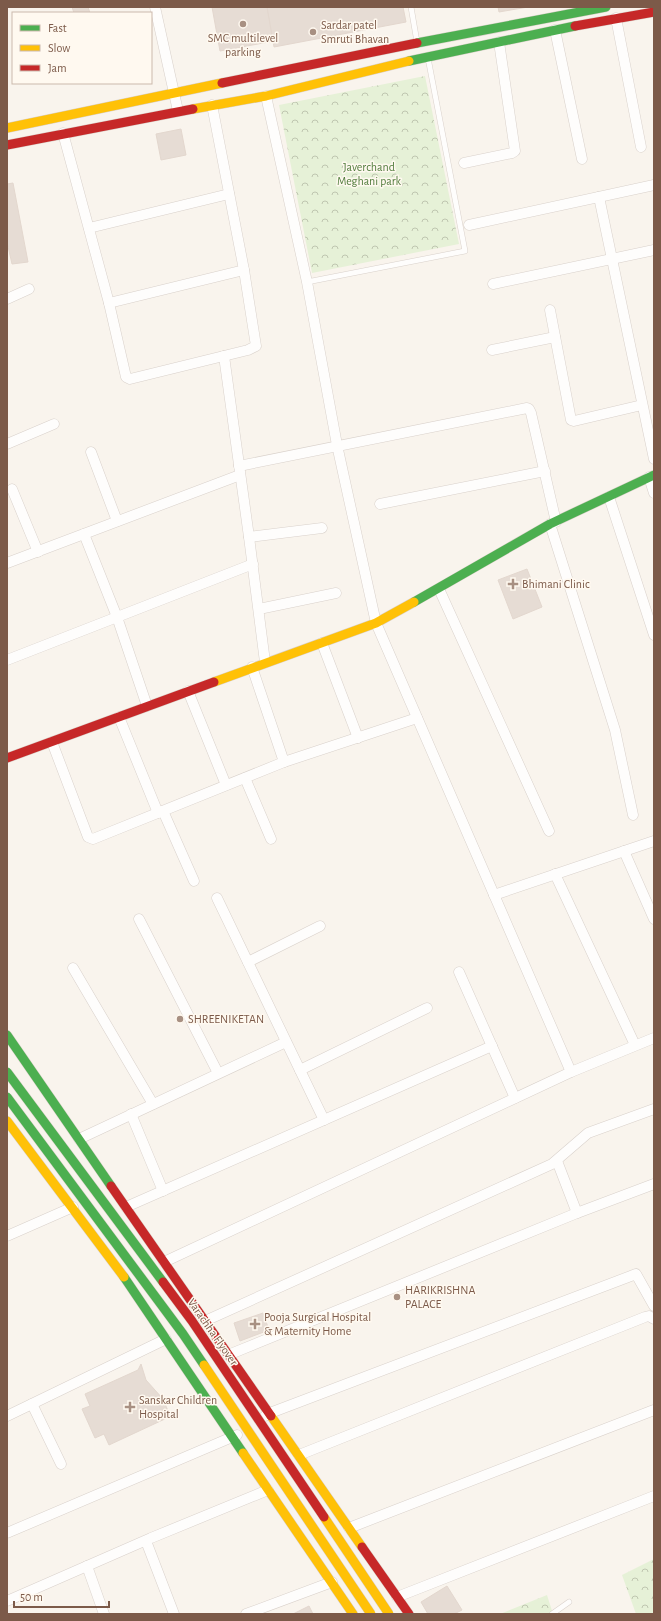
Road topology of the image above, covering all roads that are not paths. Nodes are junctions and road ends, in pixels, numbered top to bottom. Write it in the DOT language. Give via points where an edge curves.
graph roads {
  1 [pos="155,7"];
  2 [pos="411,7"];
  3 [pos="606,7"];
  4 [pos="654,12"];
  5 [pos="616,18"];
  6 [pos="555,30"];
  7 [pos="499,42"];
  8 [pos="422,50"];
  9 [pos="174,91"];
  10 [pos="266,96"];
  11 [pos="212,105"];
  12 [pos="178,111"];
  13 [pos="7,128"];
  14 [pos="63,133"];
  15 [pos="7,145"];
  16 [pos="641,147"];
  17 [pos="582,159"];
  18 [pos="464,163"];
  19 [pos="654,185"];
  20 [pos="229,194"];
  21 [pos="599,197"];
  22 [pos="469,225"];
  23 [pos="88,228"];
  24 [pos="654,250"];
  25 [pos="611,259"];
  26 [pos="244,270"];
  27 [pos="307,282"];
  28 [pos="493,284"];
  29 [pos="29,290"];
  30 [pos="7,299"];
  31 [pos="109,304"];
  32 [pos="550,310"];
  33 [pos="555,337"];
  34 [pos="492,350"];
  35 [pos="224,356"];
  36 [pos="642,405"];
  37 [pos="54,424"];
  38 [pos="7,444"];
  39 [pos="337,445"];
  40 [pos="91,452"];
  41 [pos="654,459"];
  42 [pos="240,470"];
  43 [pos="545,472"];
  44 [pos="652,476"];
  45 [pos="12,488"];
  46 [pos="654,493"];
  47 [pos="609,497"];
  48 [pos="380,504"];
  49 [pos="118,521"];
  50 [pos="553,523"];
  51 [pos="322,528"];
  52 [pos="84,534"];
  53 [pos="249,536"];
  54 [pos="38,552"];
  55 [pos="7,563"];
  56 [pos="253,564"];
  57 [pos="439,589"];
  58 [pos="336,593"];
  59 [pos="258,609"];
  60 [pos="116,617"];
  61 [pos="376,623"];
  62 [pos="654,635"];
  63 [pos="322,643"];
  64 [pos="7,660"];
  65 [pos="265,662"];
  66 [pos="252,667"];
  67 [pos="188,691"];
  68 [pos="147,706"];
  69 [pos="119,717"];
  70 [pos="417,718"];
  71 [pos="358,738"];
  72 [pos="52,742"];
  73 [pos="7,758"];
  74 [pos="284,762"];
  75 [pos="245,778"];
  76 [pos="226,785"];
  77 [pos="160,812"];
  78 [pos="633,815"];
  79 [pos="550,831"];
  80 [pos="271,840"];
  81 [pos="654,841"];
  82 [pos="624,851"];
  83 [pos="555,874"];
  84 [pos="194,881"];
  85 [pos="494,895"];
  86 [pos="217,898"];
  87 [pos="139,919"];
  88 [pos="654,919"];
  89 [pos="320,926"];
  90 [pos="248,962"];
  91 [pos="73,968"];
  92 [pos="459,972"];
  93 [pos="428,1008"];
  94 [pos="7,1035"];
  95 [pos="654,1038"];
  96 [pos="286,1042"];
  97 [pos="635,1045"];
  98 [pos="492,1046"];
  99 [pos="300,1070"];
  100 [pos="7,1072"];
  101 [pos="571,1072"];
  102 [pos="218,1074"];
  103 [pos="7,1097"];
  104 [pos="50,1097"];
  105 [pos="515,1098"];
  106 [pos="153,1104"];
  107 [pos="654,1109"];
  108 [pos="131,1114"];
  109 [pos="324,1120"];
  110 [pos="7,1121"];
  111 [pos="79,1138"];
  112 [pos="558,1160"];
  113 [pos="654,1184"];
  114 [pos="163,1191"];
  115 [pos="72,1207"];
  116 [pos="126,1207"];
  117 [pos="577,1213"];
  118 [pos="7,1236"];
  119 [pos="164,1262"];
  120 [pos="654,1306"];
  121 [pos="654,1316"];
  122 [pos="205,1321"];
  123 [pos="166,1339"];
  124 [pos="228,1355"];
  125 [pos="32,1404"];
  126 [pos="654,1410"];
  127 [pos="270,1413"];
  128 [pos="7,1416"];
  129 [pos="233,1438"];
  130 [pos="299,1455"];
  131 [pos="61,1464"];
  132 [pos="268,1490"];
  133 [pos="654,1496"];
  134 [pos="349,1528"];
  135 [pos="7,1533"];
  136 [pos="146,1541"];
  137 [pos="87,1566"];
  138 [pos="332,1582"];
  139 [pos="397,1597"];
  140 [pos="7,1601"];
  141 [pos="569,1602"];
  142 [pos="104,1614"];
  143 [pos="174,1614"];
  144 [pos="246,1614"];
  145 [pos="353,1614"];
  146 [pos="371,1614"];
  147 [pos="389,1614"];
  148 [pos="409,1614"];
  149 [pos="552,1614"];
  1 -- 9 [label="street"];
  2 -- 8 [label="lane"];
  3 -- 8 [label="street"];
  4 -- 5 [label="street"];
  5 -- 6 [label="street"];
  5 -- 16 [label="street"];
  6 -- 7 [label="street"];
  6 -- 17 [label="street"];
  7 -- 8 [label="street"];
  7 -- 18 [label="street" via="515,151"];
  8 -- 9 [label="street"];
  8 -- 10 [label="street"];
  8 -- 27 [label="lane" via="465,251"];
  9 -- 12 [label="street"];
  9 -- 13 [label="street"];
  10 -- 11 [label="street"];
  10 -- 27 [label="street"];
  11 -- 12 [label="street"];
  11 -- 20 [label="street"];
  12 -- 14 [label="street"];
  14 -- 15 [label="street"];
  14 -- 23 [label="street"];
  19 -- 21 [label="street"];
  20 -- 23 [label="street"];
  20 -- 26 [label="street"];
  21 -- 22 [label="street"];
  21 -- 25 [label="street"];
  23 -- 31 [label="street"];
  24 -- 25 [label="street"];
  25 -- 28 [label="street"];
  25 -- 36 [label="street"];
  26 -- 31 [label="street"];
  26 -- 35 [label="street" via="256,346"];
  27 -- 39 [label="street"];
  29 -- 30 [label="street"];
  31 -- 35 [label="street" via="128,380"];
  32 -- 33 [label="street"];
  33 -- 34 [label="street"];
  33 -- 36 [label="street" via="571,420"];
  35 -- 42 [label="street"];
  36 -- 41 [label="street"];
  37 -- 38 [label="street"];
  39 -- 42 [label="street"];
  39 -- 43 [label="street" via="527,408 531,413"];
  39 -- 61 [label="street"];
  40 -- 49 [label="street"];
  42 -- 49 [label="street"];
  42 -- 53 [label="street"];
  43 -- 48 [label="street"];
  43 -- 50 [label="street"];
  44 -- 46 [label="street"];
  44 -- 47 [label="street"];
  45 -- 54 [label="street"];
  47 -- 50 [label="street"];
  47 -- 62 [label="street"];
  49 -- 52 [label="street"];
  50 -- 57 [label="street"];
  50 -- 78 [label="street" via="614,730"];
  51 -- 53 [label="street"];
  52 -- 54 [label="street"];
  52 -- 60 [label="street"];
  53 -- 56 [label="street"];
  54 -- 55 [label="street"];
  56 -- 59 [label="street"];
  56 -- 60 [label="street"];
  57 -- 61 [label="street"];
  57 -- 79 [label="street"];
  58 -- 59 [label="street"];
  59 -- 65 [label="street"];
  60 -- 64 [label="street"];
  60 -- 68 [label="street"];
  61 -- 63 [label="street"];
  61 -- 70 [label="street"];
  63 -- 65 [label="street"];
  63 -- 71 [label="street"];
  65 -- 66 [label="street"];
  66 -- 67 [label="street"];
  66 -- 74 [label="street"];
  67 -- 68 [label="street"];
  67 -- 76 [label="street"];
  68 -- 69 [label="street"];
  69 -- 72 [label="street"];
  69 -- 77 [label="street"];
  70 -- 71 [label="street"];
  70 -- 85 [label="street"];
  71 -- 74 [label="street"];
  72 -- 73 [label="street"];
  72 -- 77 [label="street" via="88,837 95,839"];
  74 -- 75 [label="street"];
  75 -- 76 [label="street"];
  75 -- 80 [label="street"];
  76 -- 77 [label="street"];
  77 -- 84 [label="street"];
  81 -- 82 [label="street"];
  82 -- 83 [label="street"];
  82 -- 88 [label="street"];
  83 -- 85 [label="street"];
  83 -- 97 [label="street"];
  85 -- 101 [label="street"];
  86 -- 90 [label="street"];
  87 -- 102 [label="street"];
  89 -- 90 [label="street"];
  90 -- 96 [label="street"];
  91 -- 106 [label="street"];
  92 -- 98 [label="street"];
  93 -- 99 [label="street"];
  94 -- 104 [label="street"];
  95 -- 97 [label="street"];
  96 -- 99 [label="street"];
  96 -- 102 [label="street"];
  97 -- 101 [label="street"];
  98 -- 105 [label="street"];
  98 -- 109 [label="street"];
  99 -- 109 [label="street"];
  100 -- 147 [label="street, Varachha Flyover, bridge" via="192,1321"];
  101 -- 105 [label="street"];
  102 -- 106 [label="street"];
  103 -- 146 [label="street, bridge" via="183,1334"];
  104 -- 110 [label="street"];
  104 -- 111 [label="street"];
  105 -- 119 [label="street"];
  106 -- 108 [label="street"];
  107 -- 112 [label="street" via="588,1133"];
  108 -- 111 [label="street"];
  108 -- 114 [label="street"];
  109 -- 114 [label="street"];
  110 -- 115 [label="street"];
  111 -- 116 [label="street"];
  112 -- 117 [label="street"];
  112 -- 122 [label="street"];
  113 -- 117 [label="street"];
  114 -- 116 [label="street"];
  115 -- 118 [label="street"];
  115 -- 123 [label="street" via="133,1289"];
  116 -- 119 [label="street"];
  117 -- 124 [label="street"];
  119 -- 122 [label="street"];
  120 -- 127 [label="street" via="636,1274"];
  121 -- 130 [label="street"];
  122 -- 124 [label="street"];
  123 -- 125 [label="street"];
  123 -- 129 [label="street"];
  124 -- 127 [label="street"];
  125 -- 128 [label="street"];
  125 -- 131 [label="street"];
  126 -- 134 [label="street"];
  127 -- 129 [label="street"];
  127 -- 130 [label="street"];
  129 -- 132 [label="street"];
  129 -- 135 [label="street"];
  130 -- 134 [label="street"];
  132 -- 136 [label="street"];
  132 -- 138 [label="street"];
  133 -- 139 [label="street"];
  134 -- 139 [label="street"];
  136 -- 137 [label="street"];
  136 -- 143 [label="street"];
  137 -- 140 [label="street"];
  137 -- 142 [label="street"];
  138 -- 144 [label="street"];
  138 -- 145 [label="street"];
  139 -- 148 [label="street"];
  141 -- 149 [label="lane"];
}
